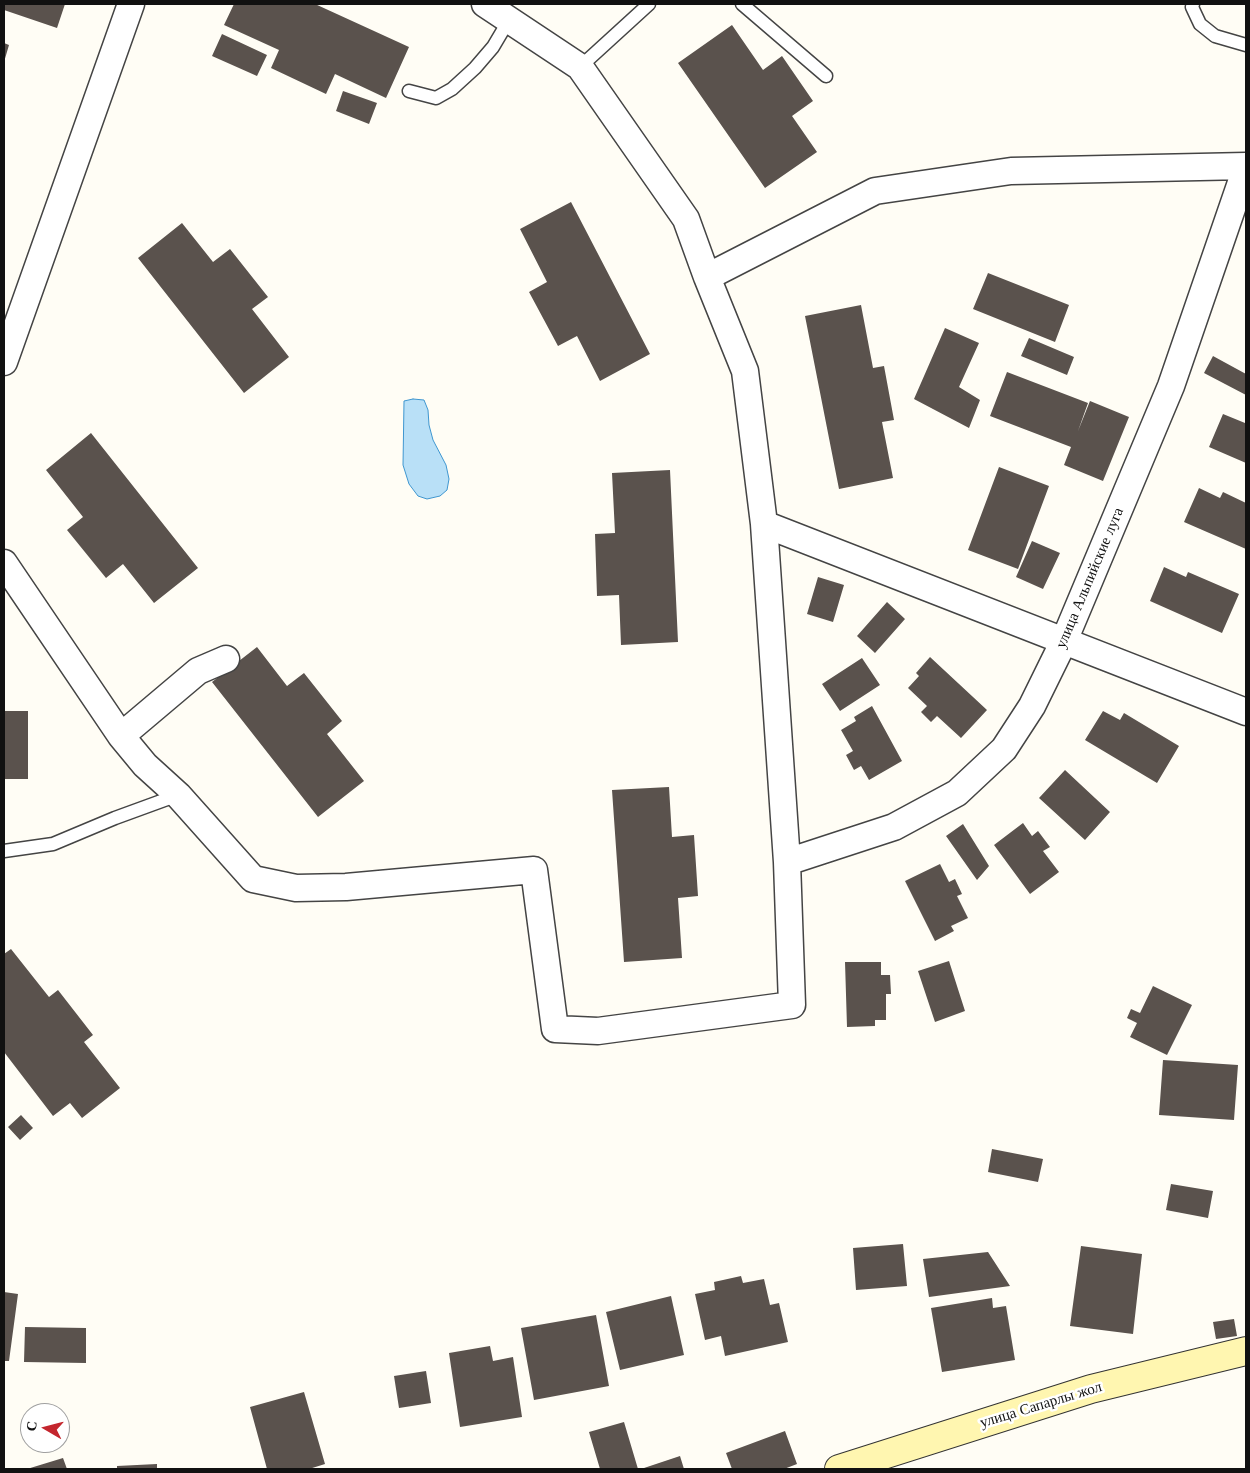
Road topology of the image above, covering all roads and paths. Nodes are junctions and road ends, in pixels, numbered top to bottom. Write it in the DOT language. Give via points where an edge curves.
graph roads {
  1 [pos="131,4"];
  2 [pos="485,4"];
  3 [pos="649,4"];
  4 [pos="742,4"];
  5 [pos="1193,4"];
  6 [pos="509,20"];
  7 [pos="1246,45"];
  8 [pos="580,67"];
  9 [pos="826,76"];
  10 [pos="409,92"];
  11 [pos="1246,167"];
  12 [pos="707,277"];
  13 [pos="4,362"];
  14 [pos="764,524"];
  15 [pos="4,563"];
  16 [pos="1064,641"];
  17 [pos="226,659"];
  18 [pos="1246,712"];
  19 [pos="121,736"];
  20 [pos="178,795"];
  21 [pos="4,851"];
  22 [pos="788,862"];
  23 [pos="1246,1351"];
  24 [pos="839,1469"];
  1 -- 13 [label="street"];
  2 -- 6 [label="street"];
  3 -- 8 [label="lane"];
  4 -- 9 [label="lane"];
  5 -- 7 [label="lane" via="1200,24 1215,36"];
  6 -- 8 [label="street"];
  6 -- 10 [label="lane" via="475,68 452,89 436,98"];
  8 -- 12 [label="street" via="686,219"];
  11 -- 12 [label="street" via="1011,171 875,191"];
  11 -- 16 [label="street, улица Альпийские луга" via="1171,386"];
  12 -- 14 [label="street" via="745,371"];
  14 -- 16 [label="street"];
  14 -- 22 [label="street"];
  15 -- 19 [label="street"];
  16 -- 18 [label="street"];
  16 -- 22 [label="street, улица Альпийские луга" via="1032,706 1004,749 957,792 894,827"];
  17 -- 19 [label="street" via="198,671"];
  19 -- 20 [label="street" via="145,765"];
  20 -- 21 [label="lane" via="53,844"];
  20 -- 22 [label="street" via="253,879 296,888 346,888 534,870 556,1029 598,1031 792,1005"];
  23 -- 24 [label="street, улица Сапарлы жол" via="1090,1389"];
}
